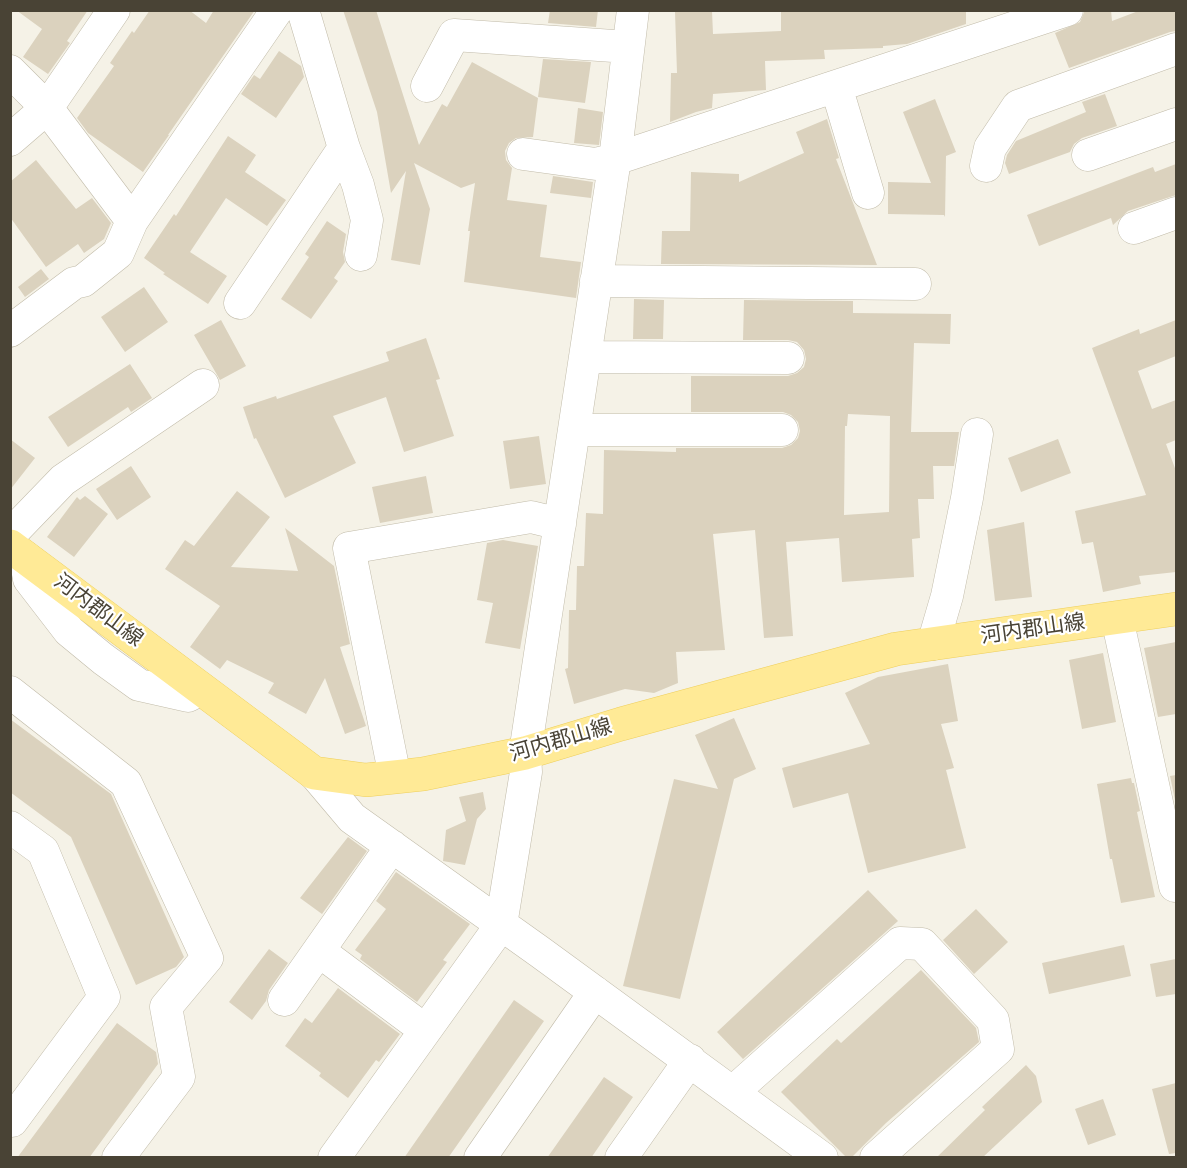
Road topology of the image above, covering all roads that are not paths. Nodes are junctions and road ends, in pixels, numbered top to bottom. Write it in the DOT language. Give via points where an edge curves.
graph roads {
  1 [pos="114,10"];
  2 [pos="277,10"];
  3 [pos="303,10"];
  4 [pos="633,10"];
  5 [pos="1062,11"];
  6 [pos="628,47"];
  7 [pos="1176,49"];
  8 [pos="10,71"];
  9 [pos="428,86"];
  10 [pos="836,86"];
  11 [pos="47,108"];
  12 [pos="1176,124"];
  13 [pos="10,140"];
  14 [pos="344,148"];
  15 [pos="523,154"];
  16 [pos="1089,155"];
  17 [pos="615,159"];
  18 [pos="986,166"];
  19 [pos="868,193"];
  20 [pos="1176,213"];
  21 [pos="132,221"];
  22 [pos="1134,228"];
  23 [pos="361,255"];
  24 [pos="596,281"];
  25 [pos="915,284"];
  26 [pos="240,303"];
  27 [pos="10,331"];
  28 [pos="585,357"];
  29 [pos="788,358"];
  30 [pos="203,385"];
  31 [pos="574,430"];
  32 [pos="782,430"];
  33 [pos="976,434"];
  34 [pos="560,524"];
  35 [pos="15,546"];
  36 [pos="1176,609"];
  37 [pos="1117,618"];
  38 [pos="933,644"];
  39 [pos="10,692"];
  40 [pos="525,753"];
  41 [pos="314,773"];
  42 [pos="394,777"];
  43 [pos="10,827"];
  44 [pos="392,846"];
  45 [pos="1175,886"];
  46 [pos="501,925"];
  47 [pos="319,951"];
  48 [pos="596,992"];
  49 [pos="284,1000"];
  50 [pos="426,1030"];
  51 [pos="690,1060"];
  52 [pos="733,1092"];
  53 [pos="10,1120"];
  54 [pos="814,1155"];
  55 [pos="118,1158"];
  56 [pos="334,1158"];
  57 [pos="480,1158"];
  58 [pos="621,1158"];
  59 [pos="876,1158"];
  1 -- 11 [label="street"];
  2 -- 21 [label="street"];
  3 -- 14 [label="street"];
  4 -- 6 [label="street"];
  5 -- 10 [label="street"];
  6 -- 9 [label="street" via="454,35"];
  6 -- 17 [label="street"];
  7 -- 18 [label="street" via="1018,106 990,148"];
  8 -- 11 [label="street"];
  10 -- 17 [label="street"];
  10 -- 19 [label="street"];
  11 -- 13 [label="street"];
  11 -- 21 [label="street"];
  12 -- 16 [label="street"];
  14 -- 23 [label="street" via="368,220"];
  14 -- 26 [label="street"];
  15 -- 17 [label="street" via="596,164"];
  17 -- 24 [label="street"];
  20 -- 22 [label="street"];
  21 -- 27 [label="street" via="118,253"];
  24 -- 25 [label="street"];
  24 -- 28 [label="street"];
  28 -- 29 [label="street"];
  28 -- 31 [label="street"];
  30 -- 35 [label="street" via="63,480"];
  31 -- 32 [label="street"];
  31 -- 34 [label="street"];
  33 -- 38 [label="street" via="947,596"];
  34 -- 40 [label="street"];
  34 -- 42 [label="street" via="531,517 349,548"];
  35 -- 41 [label="main road, 河内郡山線"];
  36 -- 37 [label="main road, 河内郡山線"];
  37 -- 38 [label="main road, 河内郡山線"];
  37 -- 45 [label="street"];
  38 -- 40 [label="main road, 河内郡山線" via="896,649"];
  39 -- 55 [label="street" via="126,783 207,958 166,1007 179,1077"];
  40 -- 42 [label="main road, 河内郡山線"];
  40 -- 46 [label="street" via="526,772"];
  41 -- 42 [label="main road, 河内郡山線" via="366,780"];
  41 -- 44 [label="street" via="351,818"];
  43 -- 53 [label="street" via="43,851 104,997"];
  44 -- 46 [label="street"];
  44 -- 47 [label="street"];
  46 -- 48 [label="street"];
  46 -- 50 [label="street"];
  47 -- 49 [label="street"];
  47 -- 50 [label="street"];
  48 -- 51 [label="street"];
  48 -- 57 [label="street"];
  50 -- 56 [label="street"];
  51 -- 52 [label="street"];
  51 -- 58 [label="street"];
  52 -- 54 [label="street"];
  52 -- 59 [label="street" via="900,943 922,944 993,1020 998,1049"];
}
